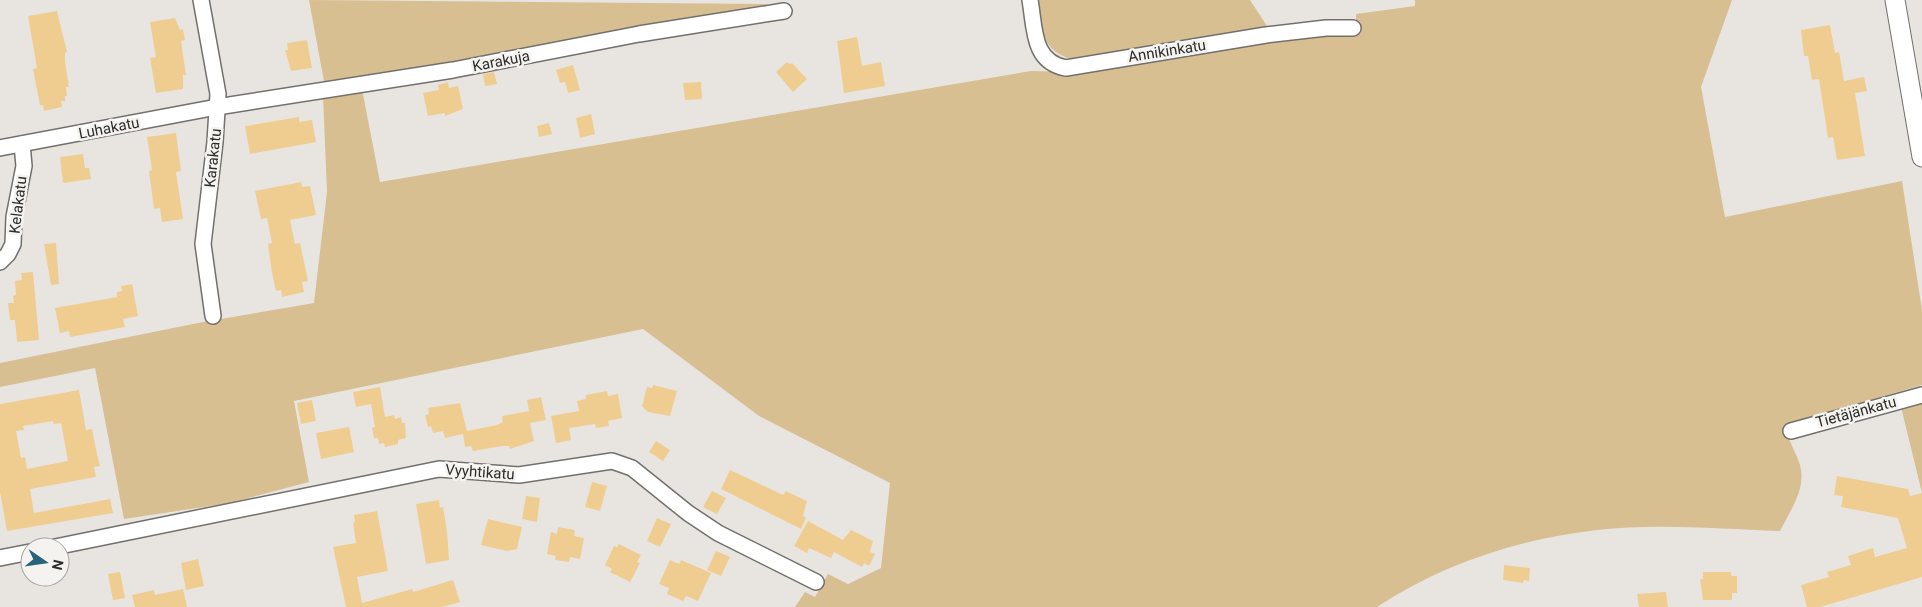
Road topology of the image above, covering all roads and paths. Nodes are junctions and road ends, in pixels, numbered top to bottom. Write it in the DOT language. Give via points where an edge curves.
graph roads {
  1 [pos="201,0"];
  2 [pos="1030,0"];
  3 [pos="1895,0"];
  4 [pos="784,11"];
  5 [pos="1353,28"];
  6 [pos="218,107"];
  7 [pos="22,144"];
  8 [pos="0,148"];
  9 [pos="1922,157"];
  10 [pos="0,262"];
  11 [pos="213,316"];
  12 [pos="1922,395"];
  13 [pos="1791,431"];
  14 [pos="70,544"];
  15 [pos="20,554"];
  16 [pos="0,558"];
  17 [pos="816,582"];
  1 -- 6 [label="street, Karakatu"];
  2 -- 5 [label="street, Annikinkatu" via="1042,57 1049,63 1066,68 1266,34"];
  3 -- 9 [label="street"];
  4 -- 6 [label="street, Karakuja" via="639,34 453,70"];
  6 -- 7 [label="street, Luhakatu"];
  6 -- 11 [label="street, Karakatu" via="203,244"];
  7 -- 8 [label="street, Luhakatu"];
  7 -- 10 [label="street, Kelakatu" via="24,166 14,217 14,244"];
  12 -- 13 [label="street, Tietäjänkatu"];
  14 -- 17 [label="street, Vyyhtikatu" via="439,469 519,475 612,461 632,468 718,533"];
  15 -- 16 [label="street"];
}
